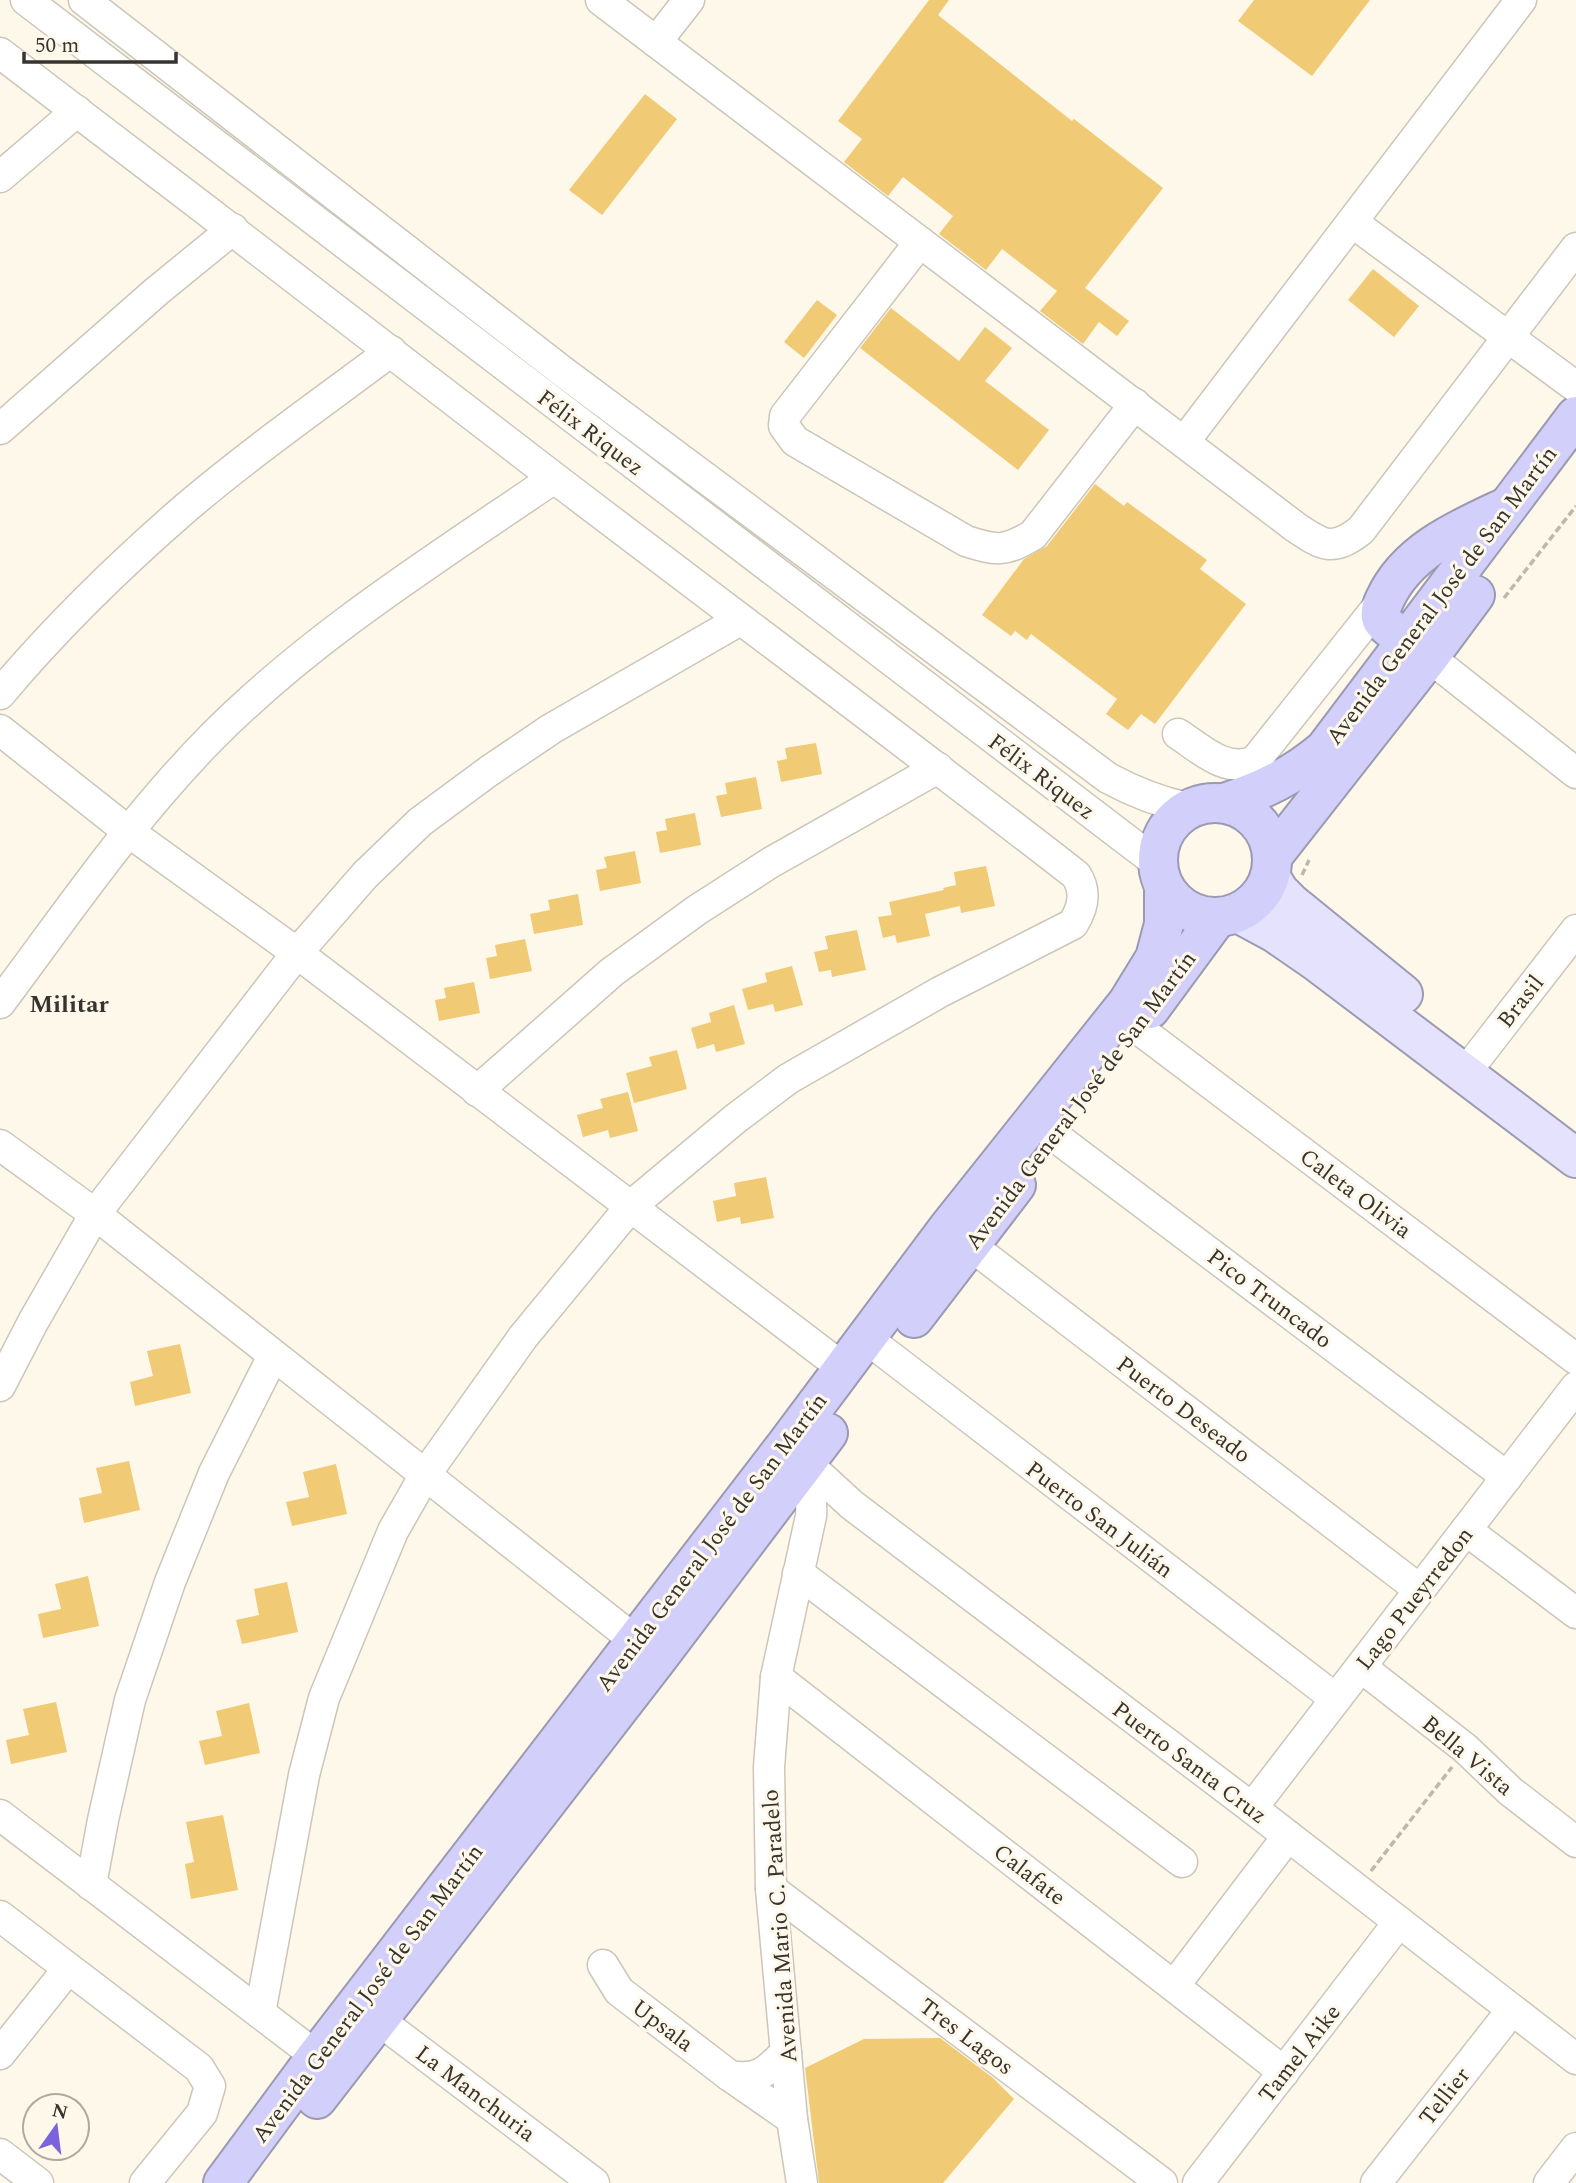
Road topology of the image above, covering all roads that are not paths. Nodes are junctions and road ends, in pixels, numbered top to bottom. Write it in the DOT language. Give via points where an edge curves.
graph roads {
  1 [pos="26,0"];
  2 [pos="84,0"];
  3 [pos="601,0"];
  4 [pos="689,0"];
  5 [pos="1521,0"];
  6 [pos="656,42"];
  7 [pos="0,53"];
  8 [pos="77,111"];
  9 [pos="0,177"];
  10 [pos="1352,222"];
  11 [pos="233,229"];
  12 [pos="920,242"];
  13 [pos="1576,248"];
  14 [pos="1509,338"];
  15 [pos="391,351"];
  16 [pos="1576,387"];
  17 [pos="1135,404"];
  18 [pos="1576,416"];
  19 [pos="0,429"];
  20 [pos="1184,442"];
  21 [pos="1576,457"];
  22 [pos="554,478"];
  23 [pos="1509,505"];
  24 [pos="740,620"];
  25 [pos="1394,627"];
  26 [pos="0,694"];
  27 [pos="0,730"];
  28 [pos="1178,734"];
  29 [pos="938,768"];
  30 [pos="1576,772"];
  31 [pos="1206,805"];
  32 [pos="129,832"];
  33 [pos="1271,866"];
  34 [pos="1160,876"];
  35 [pos="1228,915"];
  36 [pos="1576,930"];
  37 [pos="297,953"];
  38 [pos="0,1003"];
  39 [pos="1136,1027"];
  40 [pos="1472,1063"];
  41 [pos="477,1091"];
  42 [pos="1045,1126"];
  43 [pos="1576,1128"];
  44 [pos="0,1145"];
  45 [pos="1576,1158"];
  46 [pos="631,1206"];
  47 [pos="95,1214"];
  48 [pos="959,1237"];
  49 [pos="865,1354"];
  50 [pos="272,1356"];
  51 [pos="1576,1359"];
  52 [pos="0,1386"];
  53 [pos="1576,1387"];
  54 [pos="1565,1424"];
  55 [pos="797,1454"];
  56 [pos="425,1475"];
  57 [pos="1507,1477"];
  58 [pos="1466,1530"];
  59 [pos="797,1573"];
  60 [pos="1420,1590"];
  61 [pos="1576,1613"];
  62 [pos="647,1649"];
  63 [pos="1361,1667"];
  64 [pos="776,1677"];
  65 [pos="1336,1699"];
  66 [pos="1252,1808"];
  67 [pos="0,1815"];
  68 [pos="1288,1836"];
  69 [pos="1576,1842"];
  70 [pos="1182,1862"];
  71 [pos="91,1885"];
  72 [pos="771,1889"];
  73 [pos="0,1916"];
  74 [pos="1399,1922"];
  75 [pos="603,1965"];
  76 [pos="68,1969"];
  77 [pos="1174,1986"];
  78 [pos="1512,2010"];
  79 [pos="370,2011"];
  80 [pos="260,2013"];
  81 [pos="786,2052"];
  82 [pos="0,2054"];
  83 [pos="1576,2059"];
  84 [pos="327,2065"];
  85 [pos="1284,2072"];
  86 [pos="730,2076"];
  87 [pos="792,2119"];
  88 [pos="1576,2148"];
  89 [pos="0,2154"];
  90 [pos="38,2183"];
  91 [pos="145,2183"];
  92 [pos="222,2183"];
  93 [pos="253,2183"];
  94 [pos="594,2183"];
  95 [pos="802,2183"];
  96 [pos="1162,2183"];
  97 [pos="1198,2183"];
  98 [pos="1376,2183"];
  99 [pos="1549,2183"];
  1 -- 34 [label="street, Félix Riquez"];
  2 -- 31 [label="street, Félix Riquez" via="573,379 1108,778 1165,804"];
  3 -- 6 [label="street"];
  4 -- 6 [label="street"];
  5 -- 10 [label="street"];
  6 -- 12 [label="street"];
  7 -- 8 [label="street"];
  8 -- 9 [label="street"];
  8 -- 11 [label="street"];
  10 -- 14 [label="street"];
  10 -- 20 [label="street"];
  11 -- 15 [label="street"];
  11 -- 19 [label="street"];
  12 -- 17 [label="street"];
  12 -- 17 [label="street" via="785,416 784,426 795,441 966,541 990,549 1012,548 1033,535"];
  13 -- 14 [label="street"];
  14 -- 16 [label="street"];
  14 -- 20 [label="street" via="1362,530 1337,545 1320,543 1294,526"];
  15 -- 22 [label="street"];
  15 -- 26 [label="street" via="188,507 100,587"];
  17 -- 20 [label="street"];
  18 -- 23 [label="highway, Avenida General José de San Martín"];
  21 -- 25 [label="highway, Avenida General José de San Martín"];
  22 -- 24 [label="street"];
  22 -- 32 [label="street" via="351,620 267,686 188,763"];
  23 -- 25 [label="highway, Avenida General José de San Martín"];
  23 -- 25 [label="highway" via="1456,531 1407,568"];
  24 -- 29 [label="street"];
  24 -- 37 [label="street" via="551,729 421,822 365,875"];
  25 -- 28 [label="street" via="1255,761 1227,764"];
  25 -- 30 [label="street"];
  25 -- 31 [label="highway, Avenida General José de San Martín" via="1325,750 1261,791"];
  25 -- 33 [label="highway, Avenida General José de San Martín"];
  27 -- 32 [label="street, Puerto San Julián"];
  29 -- 41 [label="street" via="769,863 697,910 612,972"];
  29 -- 46 [label="street" via="1076,875 1083,898 1073,924 940,992 788,1079"];
  31 -- 33 [label="highway" via="1243,809 1258,821 1268,838"];
  31 -- 34 [label="highway, Avenida General José de San Martín" via="1173,819 1163,834"];
  32 -- 37 [label="street, Puerto San Julián"];
  32 -- 38 [label="street"];
  33 -- 35 [label="highway, Avenida General José de San Martín" via="1263,891 1252,904"];
  33 -- 40 [label="main road" via="1279,891 1291,903"];
  34 -- 35 [label="highway" via="1174,901 1186,910 1201,916"];
  34 -- 42 [label="highway, Avenida General José de San Martín" via="1164,924 1155,958"];
  35 -- 39 [label="highway, Avenida General José de San Martín"];
  35 -- 40 [label="main road" via="1275,933"];
  36 -- 40 [label="street, Brasil"];
  37 -- 41 [label="street, Puerto San Julián"];
  37 -- 47 [label="street"];
  39 -- 42 [label="highway, Avenida General José de San Martín"];
  39 -- 51 [label="street, Caleta Olivia"];
  40 -- 43 [label="main road"];
  40 -- 45 [label="main road"];
  41 -- 46 [label="street, Puerto San Julián"];
  42 -- 48 [label="highway, Avenida General José de San Martín"];
  42 -- 57 [label="street, Pico Truncado"];
  44 -- 47 [label="street"];
  46 -- 49 [label="street, Puerto San Julián"];
  46 -- 56 [label="street" via="523,1337"];
  47 -- 50 [label="street"];
  47 -- 52 [label="street"];
  48 -- 49 [label="highway, Avenida General José de San Martín"];
  48 -- 60 [label="street, Puerto Deseado"];
  49 -- 55 [label="highway, Avenida General José de San Martín"];
  49 -- 55 [label="highway, Avenida General José de San Martín" via="817,1404"];
  49 -- 65 [label="street, Puerto San Julián"];
  50 -- 56 [label="street"];
  50 -- 71 [label="street" via="214,1472 170,1582 131,1700"];
  53 -- 54 [label="street, Lago Pueyrredon"];
  54 -- 57 [label="street, Lago Pueyrredon"];
  55 -- 59 [label="street, Avenida Mario C. Paradelo" via="812,1499"];
  55 -- 62 [label="highway, Avenida General José de San Martín"];
  55 -- 66 [label="street, Puerto Santa Cruz" via="852,1505"];
  56 -- 62 [label="street"];
  56 -- 80 [label="street" via="393,1531 324,1698 304,1775"];
  57 -- 58 [label="street, Lago Pueyrredon"];
  58 -- 60 [label="street, Lago Pueyrredon"];
  58 -- 61 [label="street"];
  59 -- 64 [label="street, Avenida Mario C. Paradelo"];
  59 -- 70 [label="street"];
  60 -- 63 [label="street, Lago Pueyrredon"];
  62 -- 79 [label="highway, Avenida General José de San Martín"];
  63 -- 65 [label="street, Lago Pueyrredon"];
  63 -- 69 [label="street, Bella Vista"];
  64 -- 72 [label="street, Avenida Mario C. Paradelo" via="769,1767"];
  64 -- 77 [label="street, Calafate"];
  65 -- 66 [label="street, Lago Pueyrredon"];
  66 -- 68 [label="street, Puerto Santa Cruz"];
  67 -- 71 [label="street"];
  68 -- 74 [label="street, Puerto Santa Cruz"];
  68 -- 77 [label="street"];
  71 -- 80 [label="street"];
  72 -- 81 [label="street, Avenida Mario C. Paradelo"];
  72 -- 96 [label="street, Tres Lagos"];
  73 -- 76 [label="street"];
  74 -- 78 [label="street, Puerto Santa Cruz"];
  74 -- 85 [label="street, Tamel Aike"];
  75 -- 86 [label="street, Upsala" via="619,1991"];
  76 -- 82 [label="street"];
  76 -- 91 [label="street" via="199,2068 210,2086 202,2113"];
  77 -- 85 [label="street, Calafate"];
  78 -- 83 [label="street, Puerto Santa Cruz"];
  78 -- 98 [label="street, Tellier"];
  79 -- 84 [label="highway, Avenida General José de San Martín"];
  79 -- 94 [label="street, La Manchuria"];
  80 -- 84 [label="street"];
  81 -- 86 [label="street" via="756,2077"];
  81 -- 87 [label="street, Avenida Mario C. Paradelo"];
  84 -- 92 [label="highway, Avenida General José de San Martín"];
  84 -- 93 [label="highway, Avenida General José de San Martín"];
  85 -- 97 [label="street, Tamel Aike"];
  86 -- 87 [label="street, Upsala"];
  87 -- 95 [label="street, Avenida Mario C. Paradelo"];
  88 -- 99 [label="street"];
  89 -- 90 [label="street"];
}
